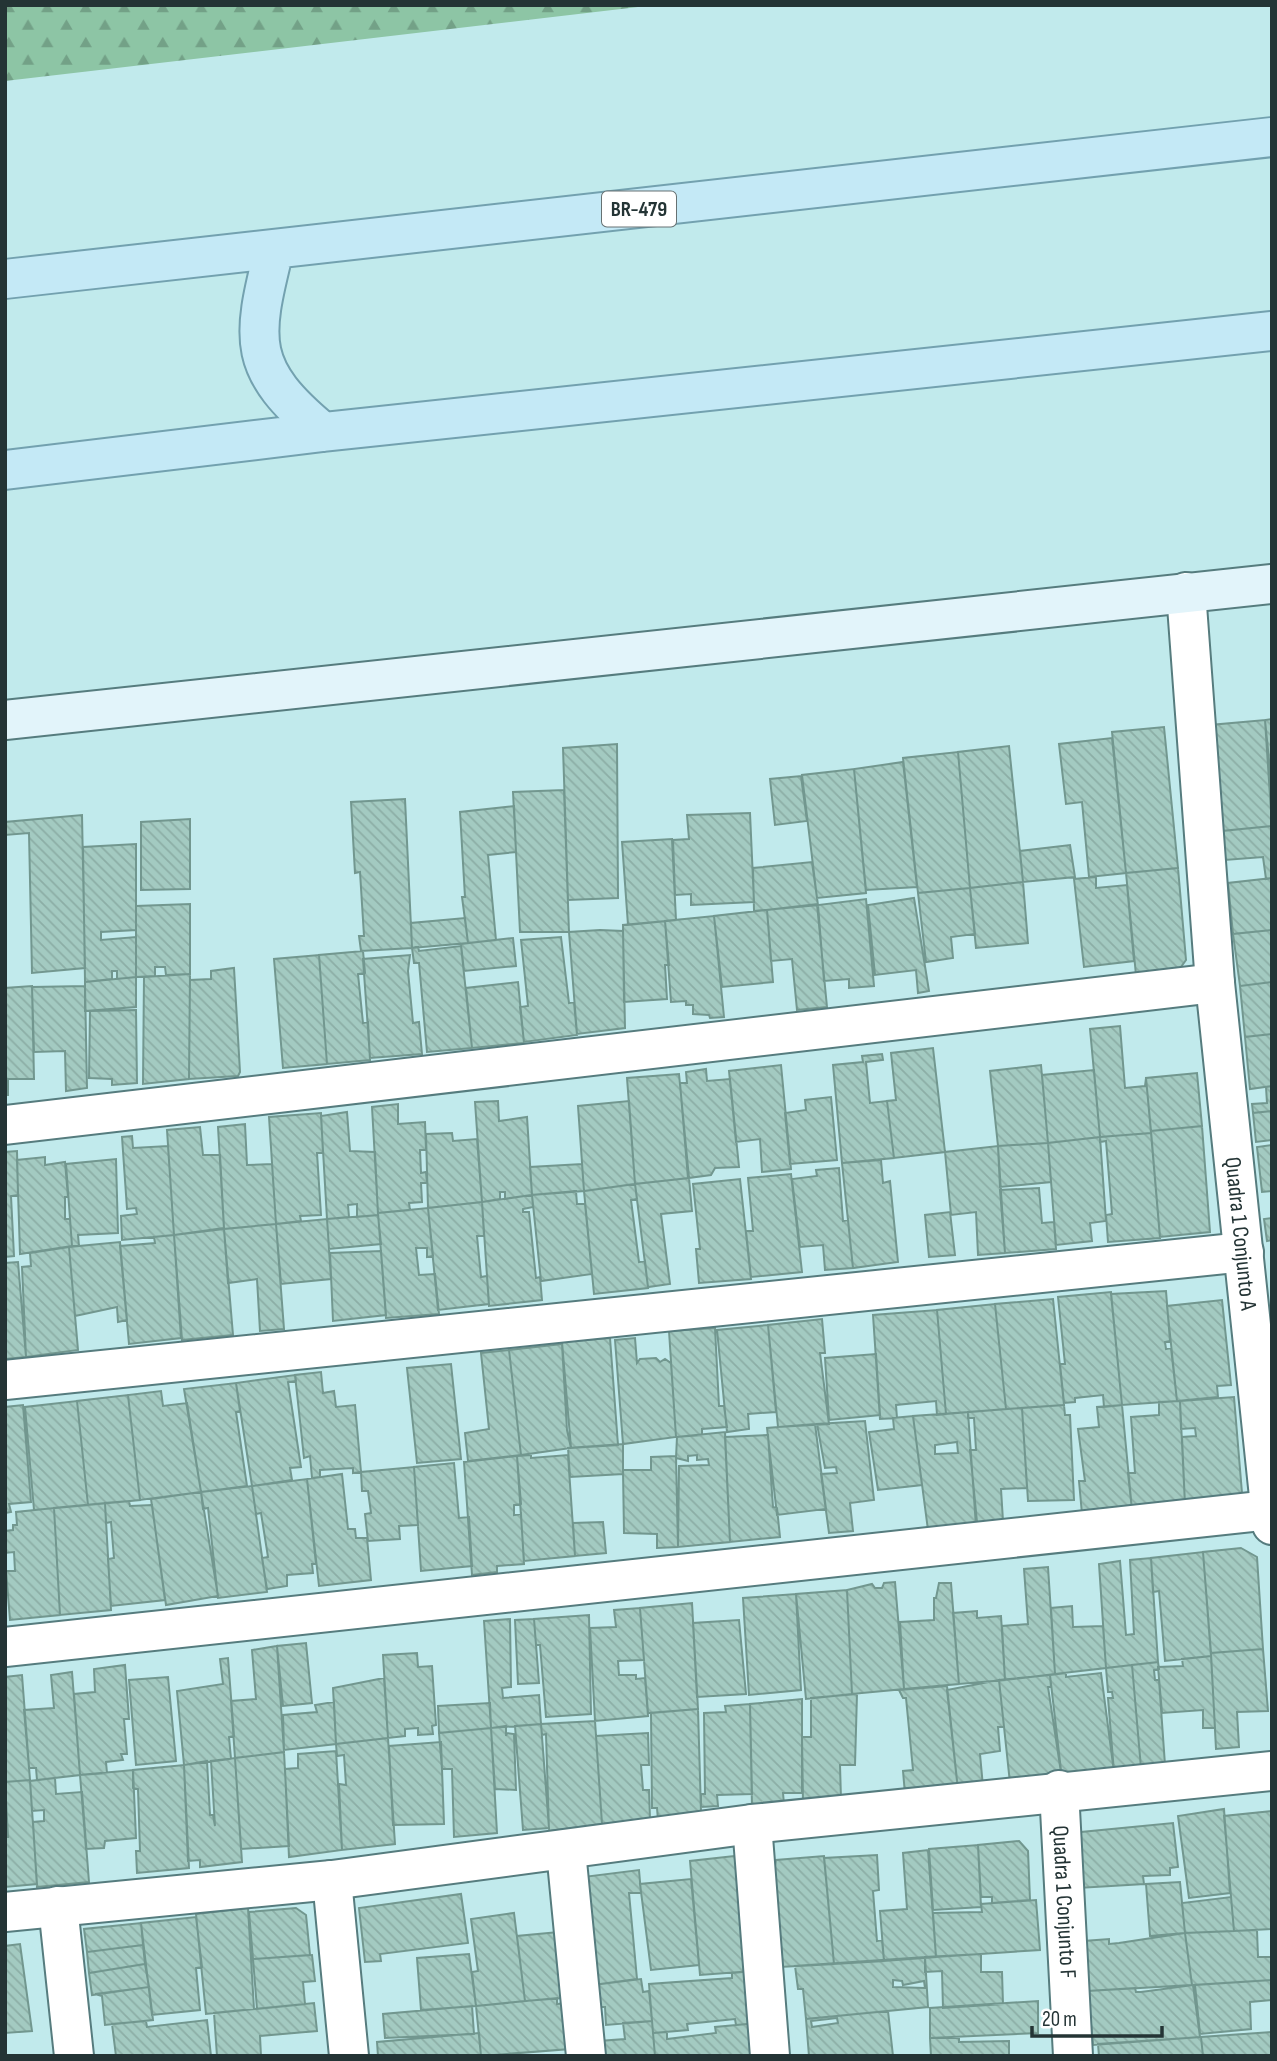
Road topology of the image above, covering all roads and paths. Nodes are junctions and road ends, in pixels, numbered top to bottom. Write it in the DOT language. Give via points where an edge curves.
graph roads {
  1 [pos="1272,137"];
  2 [pos="274,250"];
  3 [pos="5,279"];
  4 [pos="1272,331"];
  5 [pos="323,432"];
  6 [pos="5,470"];
  7 [pos="1272,584"];
  8 [pos="1186,592"];
  9 [pos="5,720"];
  10 [pos="1215,983"];
  11 [pos="5,1125"];
  12 [pos="1244,1252"];
  13 [pos="5,1380"];
  14 [pos="1271,1517"];
  15 [pos="5,1647"];
  16 [pos="1272,1771"];
  17 [pos="1059,1790"];
  18 [pos="752,1824"];
  19 [pos="565,1851"];
  20 [pos="332,1880"];
  21 [pos="58,1906"];
  22 [pos="5,1912"];
  23 [pos="74,2056"];
  24 [pos="349,2056"];
  25 [pos="586,2056"];
  26 [pos="770,2056"];
  27 [pos="1073,2056"];
  1 -- 2 [label="main road, BR-479"];
  2 -- 3 [label="main road, BR-479"];
  2 -- 5 [label="main road" via="259,310 261,356 289,403"];
  4 -- 5 [label="main road"];
  5 -- 6 [label="main road"];
  7 -- 8 [label="street"];
  8 -- 9 [label="street"];
  8 -- 10 [label="street, Quadra 1 Conjunto A"];
  10 -- 11 [label="street"];
  10 -- 12 [label="street, Quadra 1 Conjunto A"];
  12 -- 13 [label="street"];
  12 -- 14 [label="street, Quadra 1 Conjunto A"];
  14 -- 15 [label="street"];
  16 -- 17 [label="street"];
  17 -- 18 [label="street"];
  17 -- 27 [label="street, Quadra 1 Conjunto F"];
  18 -- 19 [label="street"];
  18 -- 26 [label="street"];
  19 -- 20 [label="street"];
  19 -- 25 [label="street"];
  20 -- 21 [label="street"];
  20 -- 24 [label="street"];
  21 -- 22 [label="street"];
  21 -- 23 [label="street"];
}
